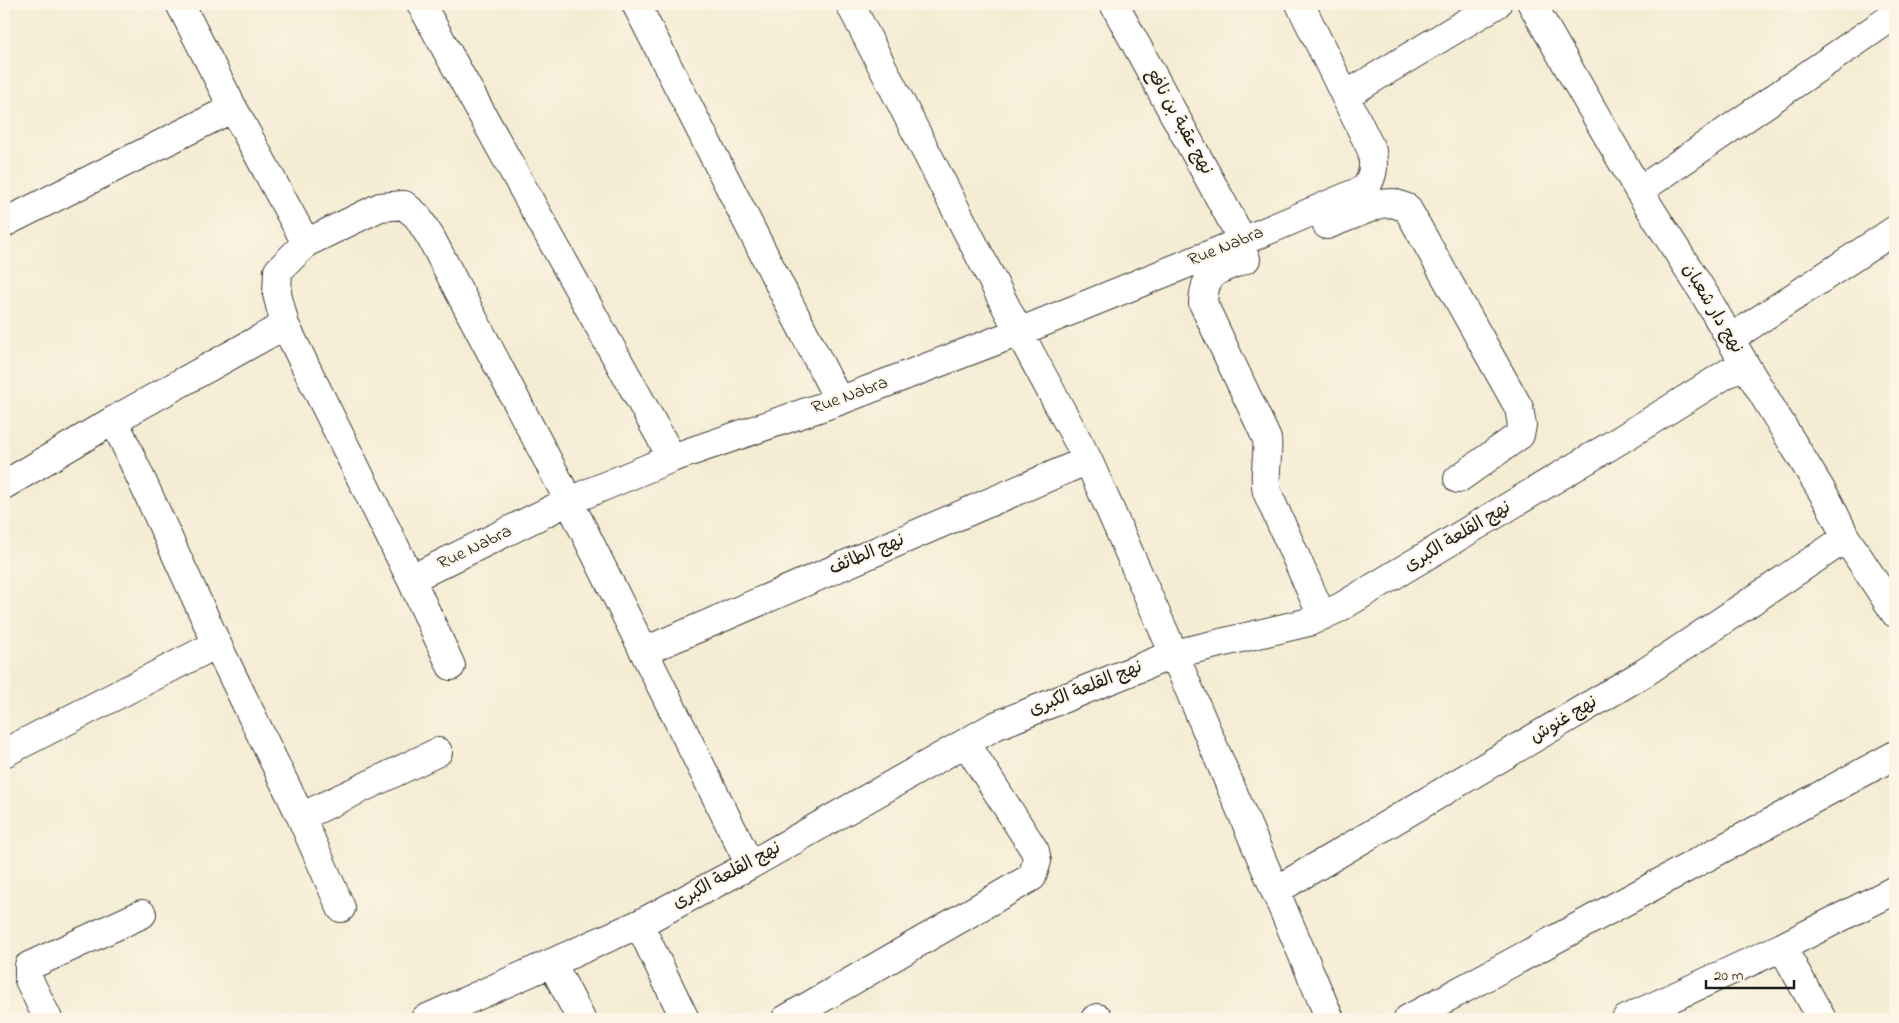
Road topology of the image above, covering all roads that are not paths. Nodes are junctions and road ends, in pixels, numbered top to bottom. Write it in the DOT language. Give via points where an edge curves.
graph roads {
  1 [pos="180,4"];
  2 [pos="421,4"];
  3 [pos="636,4"];
  4 [pos="850,4"];
  5 [pos="1114,4"];
  6 [pos="1300,4"];
  7 [pos="1497,4"];
  8 [pos="1532,4"];
  9 [pos="1895,14"];
  10 [pos="1346,95"];
  11 [pos="233,108"];
  12 [pos="1639,192"];
  13 [pos="4,223"];
  14 [pos="1895,230"];
  15 [pos="1243,241"];
  16 [pos="306,243"];
  17 [pos="284,325"];
  18 [pos="1019,332"];
  19 [pos="1730,339"];
  20 [pos="1744,364"];
  21 [pos="839,401"];
  22 [pos="114,420"];
  23 [pos="672,458"];
  24 [pos="1088,460"];
  25 [pos="1458,479"];
  26 [pos="4,485"];
  27 [pos="570,501"];
  28 [pos="1846,538"];
  29 [pos="411,579"];
  30 [pos="1895,613"];
  31 [pos="1322,616"];
  32 [pos="217,644"];
  33 [pos="645,651"];
  34 [pos="1174,654"];
  35 [pos="451,666"];
  36 [pos="966,743"];
  37 [pos="438,752"];
  38 [pos="4,753"];
  39 [pos="1895,755"];
  40 [pos="301,817"];
  41 [pos="750,865"];
  42 [pos="1895,890"];
  43 [pos="1275,891"];
  44 [pos="341,908"];
  45 [pos="142,914"];
  46 [pos="639,924"];
  47 [pos="1782,947"];
  48 [pos="552,963"];
  49 [pos="48,1019"];
  50 [pos="425,1019"];
  51 [pos="581,1019"];
  52 [pos="685,1019"];
  53 [pos="786,1019"];
  54 [pos="1330,1019"];
  55 [pos="1408,1019"];
  56 [pos="1626,1019"];
  57 [pos="1822,1019"];
  1 -- 11 [label="street"];
  2 -- 23 [label="street"];
  3 -- 21 [label="street"];
  4 -- 18 [label="street"];
  5 -- 15 [label="street, نهج عقبة بن نافع"];
  6 -- 10 [label="street, Rue Nabra"];
  7 -- 10 [label="street"];
  8 -- 12 [label="street, نهج دار شعبان"];
  9 -- 12 [label="street"];
  10 -- 15 [label="street, Rue Nabra" via="1372,151 1372,178 1365,189"];
  11 -- 13 [label="street"];
  11 -- 16 [label="street"];
  12 -- 19 [label="street, نهج دار شعبان"];
  14 -- 19 [label="street"];
  15 -- 18 [label="street, Rue Nabra"];
  16 -- 17 [label="street" via="278,271 278,294"];
  16 -- 27 [label="street" via="380,207 404,205 417,216"];
  17 -- 22 [label="street"];
  17 -- 29 [label="street"];
  18 -- 21 [label="street, Rue Nabra"];
  18 -- 24 [label="street"];
  19 -- 20 [label="street, نهج دار شعبان"];
  20 -- 28 [label="street, نهج دار شعبان"];
  20 -- 31 [label="street, نهج القلعة الكبرى" via="1363,595"];
  21 -- 23 [label="street, Rue Nabra"];
  22 -- 26 [label="street"];
  22 -- 32 [label="street"];
  23 -- 27 [label="street, Rue Nabra"];
  24 -- 33 [label="street, نهج الطائف"];
  24 -- 34 [label="street"];
  25 -- 31 [label="street" via="1520,435 1519,408 1407,208 1393,203 1380,204 1214,272 1204,285 1202,303 1267,439 1267,492"];
  27 -- 29 [label="street, Rue Nabra"];
  27 -- 33 [label="street"];
  28 -- 30 [label="street, نهج دار شعبان"];
  28 -- 43 [label="street, نهج غنوش" via="1644,673"];
  29 -- 35 [label="street"];
  31 -- 34 [label="street, نهج القلعة الكبرى"];
  32 -- 38 [label="street"];
  32 -- 40 [label="street"];
  33 -- 41 [label="street"];
  34 -- 36 [label="street, نهج القلعة الكبرى" via="1041,706"];
  34 -- 43 [label="street"];
  36 -- 41 [label="street, نهج القلعة الكبرى"];
  36 -- 53 [label="street" via="1035,850 1037,861 1032,877"];
  37 -- 40 [label="street"];
  39 -- 55 [label="street"];
  40 -- 44 [label="street"];
  41 -- 46 [label="street, نهج القلعة الكبرى"];
  42 -- 47 [label="street"];
  43 -- 54 [label="street"];
  45 -- 49 [label="street" via="29,966 29,980"];
  46 -- 48 [label="street, نهج القلعة الكبرى"];
  46 -- 52 [label="street"];
  47 -- 56 [label="street"];
  47 -- 57 [label="street"];
  48 -- 50 [label="street, نهج القلعة الكبرى"];
  48 -- 51 [label="street"];
}
